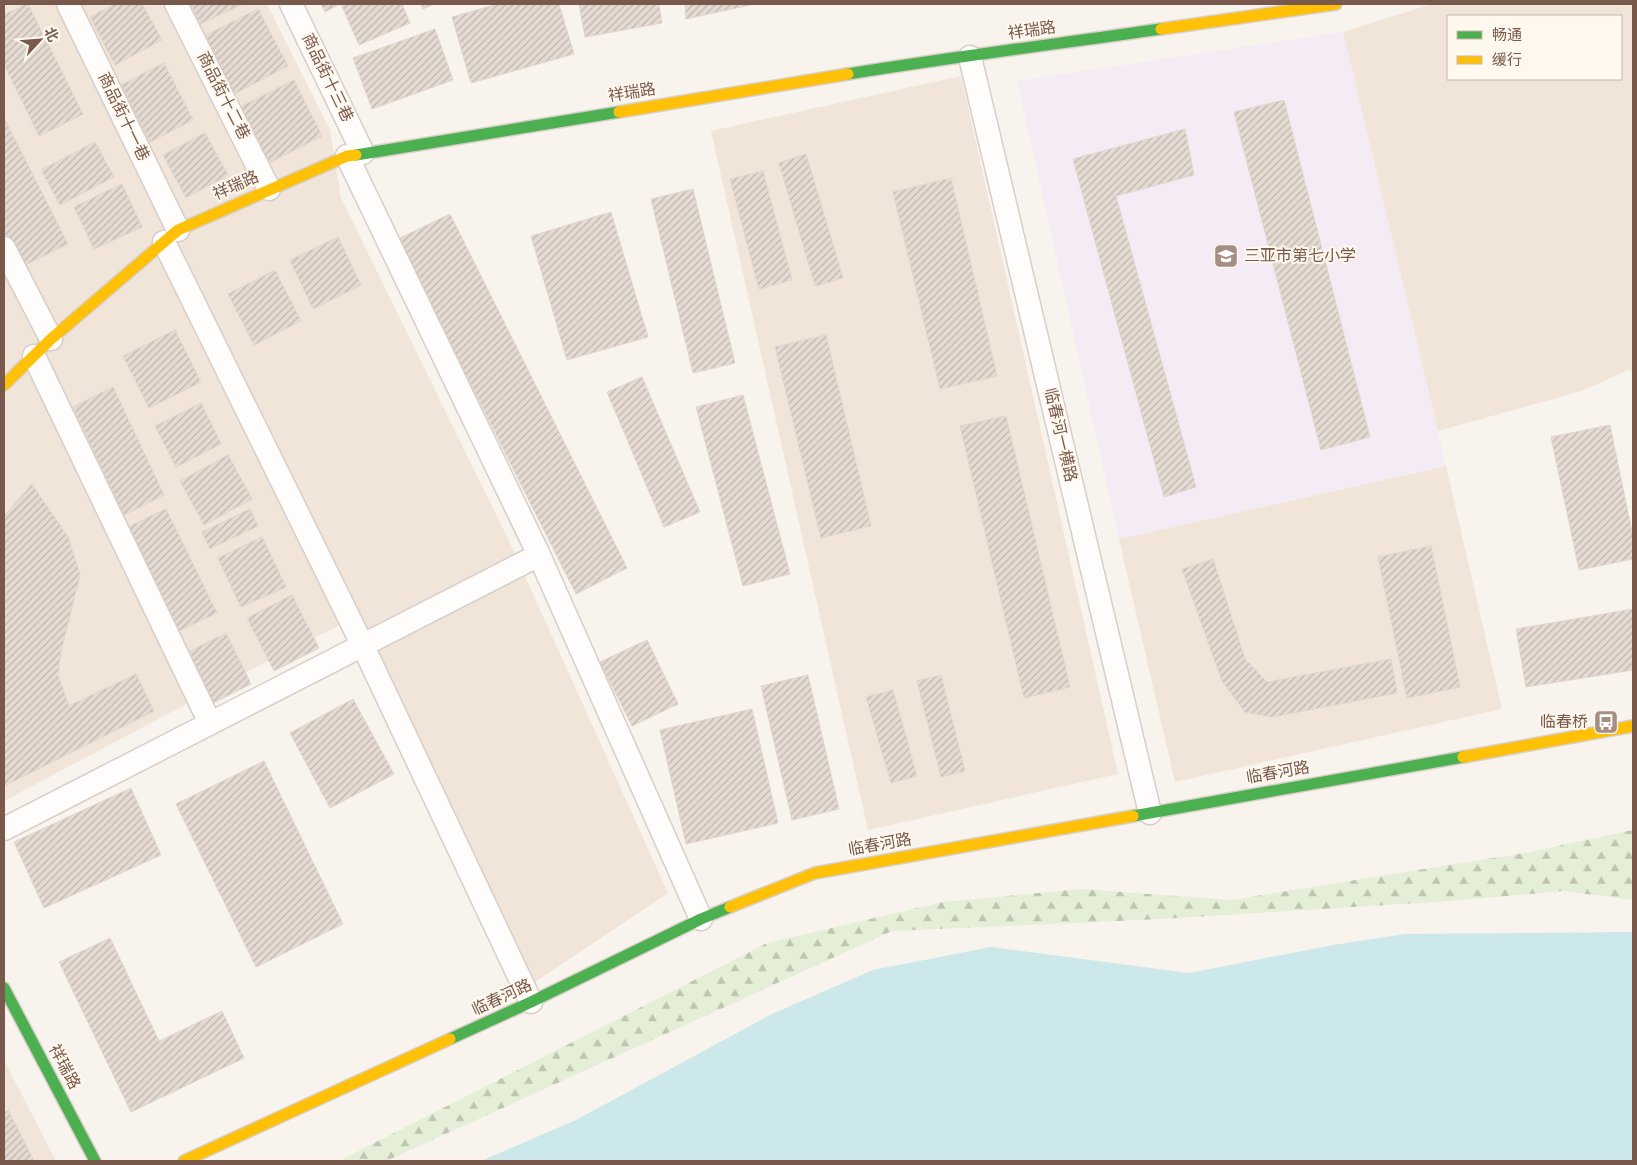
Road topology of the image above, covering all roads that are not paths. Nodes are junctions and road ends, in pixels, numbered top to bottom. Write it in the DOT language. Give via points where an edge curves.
graph roads {
  1 [pos="68,4"];
  2 [pos="176,4"];
  3 [pos="291,4"];
  4 [pos="1336,4"];
  5 [pos="970,57"];
  6 [pos="355,154"];
  7 [pos="269,189"];
  8 [pos="171,236"];
  9 [pos="4,248"];
  10 [pos="51,339"];
  11 [pos="34,356"];
  12 [pos="4,385"];
  13 [pos="539,555"];
  14 [pos="363,646"];
  15 [pos="210,723"];
  16 [pos="1633,726"];
  17 [pos="1150,813"];
  18 [pos="4,829"];
  19 [pos="702,918"];
  20 [pos="4,988"];
  21 [pos="531,1002"];
  22 [pos="94,1161"];
  23 [pos="184,1161"];
  1 -- 8 [label="street, 商品街十一巷"];
  2 -- 7 [label="street, 商品街十二巷"];
  3 -- 6 [label="street, 商品街十三巷"];
  4 -- 5 [label="street, 祥瑞路"];
  5 -- 6 [label="street, 祥瑞路" via="914,63"];
  5 -- 17 [label="street, 临春河一横路"];
  6 -- 7 [label="street, 祥瑞路"];
  6 -- 13 [label="street, 商品街十三巷"];
  7 -- 8 [label="street, 祥瑞路"];
  8 -- 10 [label="street, 祥瑞路"];
  8 -- 14 [label="street, 商品街十一巷"];
  9 -- 10 [label="street"];
  10 -- 11 [label="street, 祥瑞路"];
  11 -- 12 [label="street, 祥瑞路"];
  11 -- 15 [label="street"];
  13 -- 14 [label="street"];
  13 -- 19 [label="street, 商品街十三巷"];
  14 -- 15 [label="street"];
  14 -- 21 [label="street, 商品街十一巷"];
  15 -- 18 [label="street"];
  16 -- 17 [label="street, 临春河路"];
  17 -- 19 [label="street, 临春河路" via="815,873"];
  19 -- 21 [label="street, 临春河路"];
  20 -- 22 [label="street, 祥瑞路"];
  21 -- 23 [label="street, 临春河路"];
}
